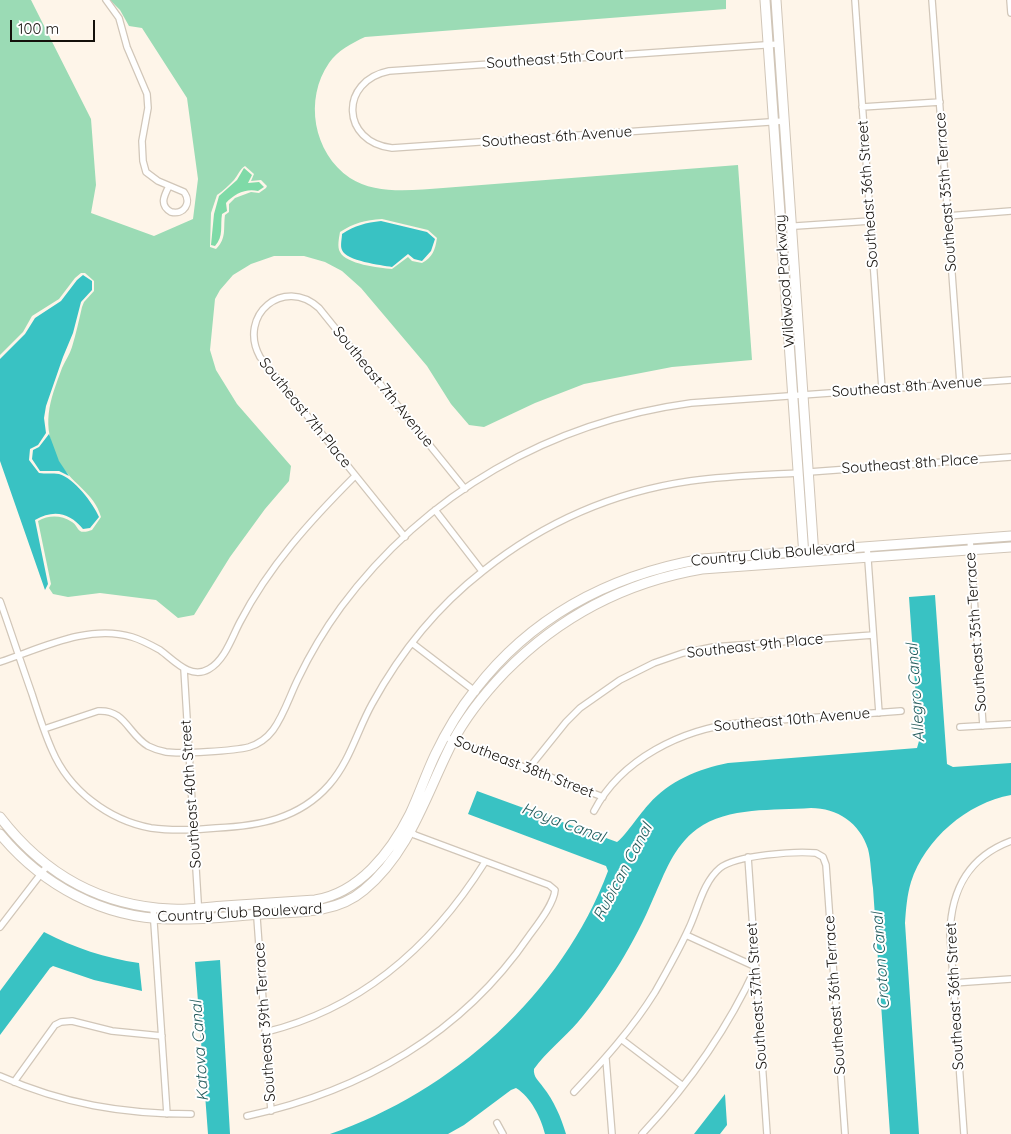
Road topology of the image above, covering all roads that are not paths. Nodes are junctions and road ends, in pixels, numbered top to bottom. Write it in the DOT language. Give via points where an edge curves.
graph roads {
  1 [pos="106,0"];
  2 [pos="765,0"];
  3 [pos="776,0"];
  4 [pos="855,0"];
  5 [pos="932,0"];
  6 [pos="1010,0"];
  7 [pos="1011,13"];
  8 [pos="768,44"];
  9 [pos="779,44"];
  10 [pos="940,102"];
  11 [pos="862,107"];
  12 [pos="352,109"];
  13 [pos="784,121"];
  14 [pos="774,122"];
  15 [pos="169,186"];
  16 [pos="1011,212"];
  17 [pos="947,216"];
  18 [pos="870,221"];
  19 [pos="791,226"];
  20 [pos="781,227"];
  21 [pos="294,296"];
  22 [pos="1011,380"];
  23 [pos="960,383"];
  24 [pos="882,389"];
  25 [pos="803,394"];
  26 [pos="793,395"];
  27 [pos="1011,457"];
  28 [pos="809,472"];
  29 [pos="799,473"];
  30 [pos="356,476"];
  31 [pos="464,489"];
  32 [pos="435,510"];
  33 [pos="1011,536"];
  34 [pos="405,537"];
  35 [pos="970,539"];
  36 [pos="867,546"];
  37 [pos="1011,547"];
  38 [pos="971,549"];
  39 [pos="814,550"];
  40 [pos="804,551"];
  41 [pos="868,557"];
  42 [pos="814,560"];
  43 [pos="804,561"];
  44 [pos="482,572"];
  45 [pos="0,601"];
  46 [pos="873,635"];
  47 [pos="412,642"];
  48 [pos="18,656"];
  49 [pos="0,662"];
  50 [pos="184,669"];
  51 [pos="474,690"];
  52 [pos="483,697"];
  53 [pos="901,711"];
  54 [pos="878,713"];
  55 [pos="1011,724"];
  56 [pos="983,726"];
  57 [pos="960,727"];
  58 [pos="44,729"];
  59 [pos="449,738"];
  60 [pos="189,752"];
  61 [pos="529,768"];
  62 [pos="603,797"];
  63 [pos="594,811"];
  64 [pos="1,821"];
  65 [pos="194,829"];
  66 [pos="406,831"];
  67 [pos="0,834"];
  68 [pos="1011,841"];
  69 [pos="748,857"];
  70 [pos="485,862"];
  71 [pos="47,866"];
  72 [pos="41,874"];
  73 [pos="256,904"];
  74 [pos="153,908"];
  75 [pos="198,908"];
  76 [pos="257,914"];
  77 [pos="154,918"];
  78 [pos="199,918"];
  79 [pos="0,927"];
  80 [pos="686,935"];
  81 [pos="756,967"];
  82 [pos="1011,979"];
  83 [pos="953,983"];
  84 [pos="266,1032"];
  85 [pos="162,1036"];
  86 [pos="621,1039"];
  87 [pos="606,1059"];
  88 [pos="0,1076"];
  89 [pos="14,1082"];
  90 [pos="683,1086"];
  91 [pos="574,1092"];
  92 [pos="271,1111"];
  93 [pos="167,1114"];
  94 [pos="191,1114"];
  95 [pos="247,1116"];
  96 [pos="497,1123"];
  97 [pos="503,1134"];
  98 [pos="612,1134"];
  99 [pos="642,1134"];
  100 [pos="767,1134"];
  101 [pos="845,1134"];
  102 [pos="964,1134"];
  1 -- 15 [label="street" via="120,18 127,47 147,94 143,133 146,172"];
  2 -- 8 [label="main road, Wildwood Parkway"];
  3 -- 9 [label="main road, Wildwood Parkway"];
  4 -- 11 [label="street, Southeast 36th Street"];
  5 -- 10 [label="street, Southeast 35th Terrace"];
  6 -- 7 [label="street"];
  8 -- 9 [label="street, Southeast 5th Court"];
  8 -- 12 [label="street, Southeast 5th Court" via="390,71 377,74 360,86"];
  8 -- 14 [label="main road, Wildwood Parkway"];
  9 -- 13 [label="main road, Wildwood Parkway"];
  10 -- 11 [label="street"];
  10 -- 17 [label="street, Southeast 35th Terrace"];
  11 -- 18 [label="street, Southeast 36th Street"];
  12 -- 14 [label="street, Southeast 6th Avenue" via="361,134 375,144 392,148"];
  13 -- 14 [label="street, Southeast 6th Avenue"];
  13 -- 19 [label="main road, Wildwood Parkway"];
  14 -- 20 [label="main road, Wildwood Parkway"];
  15 -- 15 [label="street" via="180,190 188,200 186,208 179,213 164,207 163,199"];
  16 -- 17 [label="street"];
  17 -- 23 [label="street, Southeast 35th Terrace"];
  18 -- 19 [label="street"];
  18 -- 24 [label="street, Southeast 36th Street"];
  19 -- 20 [label="street"];
  19 -- 25 [label="main road, Wildwood Parkway"];
  20 -- 26 [label="main road, Wildwood Parkway"];
  21 -- 30 [label="street, Southeast 7th Place" via="273,301 261,311 253,332 256,349"];
  21 -- 31 [label="street, Southeast 7th Avenue" via="319,308"];
  22 -- 23 [label="street, Southeast 8th Avenue"];
  23 -- 24 [label="street, Southeast 8th Avenue"];
  24 -- 25 [label="street, Southeast 8th Avenue"];
  25 -- 26 [label="street, Southeast 8th Avenue"];
  25 -- 28 [label="main road, Wildwood Parkway"];
  26 -- 29 [label="main road, Wildwood Parkway"];
  26 -- 31 [label="street" via="684,404 615,418 540,445"];
  27 -- 28 [label="street, Southeast 8th Place"];
  28 -- 29 [label="main road"];
  28 -- 39 [label="main road, Wildwood Parkway"];
  29 -- 40 [label="main road, Wildwood Parkway"];
  29 -- 44 [label="street" via="687,481 618,497 580,511 536,534"];
  30 -- 34 [label="street, Southeast 7th Place"];
  30 -- 50 [label="street" via="308,524 271,572 219,660 203,672"];
  31 -- 32 [label="street"];
  32 -- 34 [label="street"];
  32 -- 44 [label="street"];
  33 -- 35 [label="main road, Country Club Boulevard"];
  34 -- 60 [label="street" via="359,584 324,632 269,735 247,748"];
  35 -- 36 [label="main road, Country Club Boulevard"];
  35 -- 38 [label="street, Southeast 35th Terrace"];
  36 -- 39 [label="main road, Country Club Boulevard"];
  36 -- 41 [label="street"];
  37 -- 38 [label="main road, Country Club Boulevard"];
  38 -- 41 [label="main road, Country Club Boulevard"];
  38 -- 56 [label="street, Southeast 35th Terrace"];
  39 -- 40 [label="main road, Country Club Boulevard"];
  39 -- 42 [label="main road, Wildwood Parkway"];
  40 -- 43 [label="main road, Wildwood Parkway"];
  40 -- 51 [label="main road, Country Club Boulevard" via="686,562 637,574 606,587 562,611 530,634"];
  41 -- 42 [label="main road, Country Club Boulevard"];
  41 -- 46 [label="street"];
  42 -- 43 [label="main road, Country Club Boulevard"];
  43 -- 52 [label="main road, Country Club Boulevard" via="688,572 652,580 613,595 578,613 541,639"];
  44 -- 47 [label="street" via="446,604"];
  45 -- 48 [label="street"];
  46 -- 54 [label="street"];
  46 -- 61 [label="street, Southeast 9th Place" via="713,647 662,660 620,680 580,708"];
  47 -- 51 [label="street"];
  47 -- 65 [label="street" via="370,706 342,767 315,799 294,813 264,823"];
  48 -- 49 [label="street"];
  48 -- 50 [label="street" via="77,636 109,633 148,643"];
  48 -- 58 [label="street"];
  50 -- 60 [label="street, Southeast 40th Street"];
  51 -- 52 [label="street"];
  51 -- 59 [label="main road, Country Club Boulevard"];
  52 -- 59 [label="main road, Country Club Boulevard"];
  53 -- 54 [label="street, Southeast 10th Avenue"];
  54 -- 62 [label="street, Southeast 10th Avenue" via="739,723 703,729 647,755 618,779"];
  55 -- 56 [label="street"];
  56 -- 57 [label="street"];
  58 -- 60 [label="street" via="106,710 122,718 148,745 168,752"];
  58 -- 65 [label="street" via="52,752 64,771 78,789 99,806 142,826"];
  59 -- 61 [label="street, Southeast 38th Street"];
  59 -- 66 [label="main road, Country Club Boulevard" via="423,809"];
  60 -- 65 [label="street, Southeast 40th Street"];
  61 -- 62 [label="street, Southeast 38th Street"];
  62 -- 63 [label="street, Southeast 10th Avenue"];
  64 -- 71 [label="main road, Country Club Boulevard"];
  65 -- 75 [label="street, Southeast 40th Street"];
  66 -- 70 [label="street"];
  66 -- 73 [label="main road, Country Club Boulevard" via="358,881 342,892 316,900"];
  66 -- 76 [label="main road, Country Club Boulevard" via="378,876 348,900 318,910"];
  67 -- 72 [label="main road, Country Club Boulevard"];
  68 -- 83 [label="street, Southeast 36th Street" via="974,864 954,898 950,934"];
  69 -- 80 [label="street" via="728,863 714,874"];
  69 -- 81 [label="street, Southeast 37th Street"];
  69 -- 101 [label="street, Southeast 36th Terrace" via="813,852 823,857 827,869"];
  70 -- 84 [label="street" via="446,918 408,957 384,976 332,1007"];
  70 -- 92 [label="street" via="555,890 543,916 516,954 484,991 446,1025 402,1057 322,1095"];
  71 -- 72 [label="street"];
  71 -- 74 [label="main road, Country Club Boulevard" via="92,892"];
  72 -- 77 [label="main road, Country Club Boulevard" via="92,903"];
  72 -- 79 [label="street"];
  73 -- 75 [label="main road, Country Club Boulevard"];
  73 -- 76 [label="street, Southeast 39th Terrace"];
  74 -- 75 [label="main road, Country Club Boulevard"];
  74 -- 77 [label="street"];
  75 -- 78 [label="street, Southeast 40th Street"];
  76 -- 78 [label="main road, Country Club Boulevard"];
  76 -- 84 [label="street, Southeast 39th Terrace"];
  77 -- 78 [label="main road, Country Club Boulevard"];
  77 -- 85 [label="street"];
  80 -- 81 [label="street"];
  80 -- 86 [label="street" via="655,992"];
  81 -- 90 [label="street" via="721,1032"];
  81 -- 100 [label="street, Southeast 37th Street"];
  82 -- 83 [label="street"];
  83 -- 102 [label="street, Southeast 36th Street"];
  84 -- 92 [label="street, Southeast 39th Terrace"];
  85 -- 89 [label="street" via="132,1034 72,1021 61,1022"];
  85 -- 93 [label="street"];
  86 -- 87 [label="street"];
  86 -- 90 [label="street"];
  87 -- 91 [label="street"];
  87 -- 98 [label="street"];
  88 -- 89 [label="street"];
  89 -- 93 [label="street" via="94,1107"];
  90 -- 99 [label="street"];
  92 -- 95 [label="street"];
  93 -- 94 [label="street"];
  96 -- 97 [label="street"];
}
